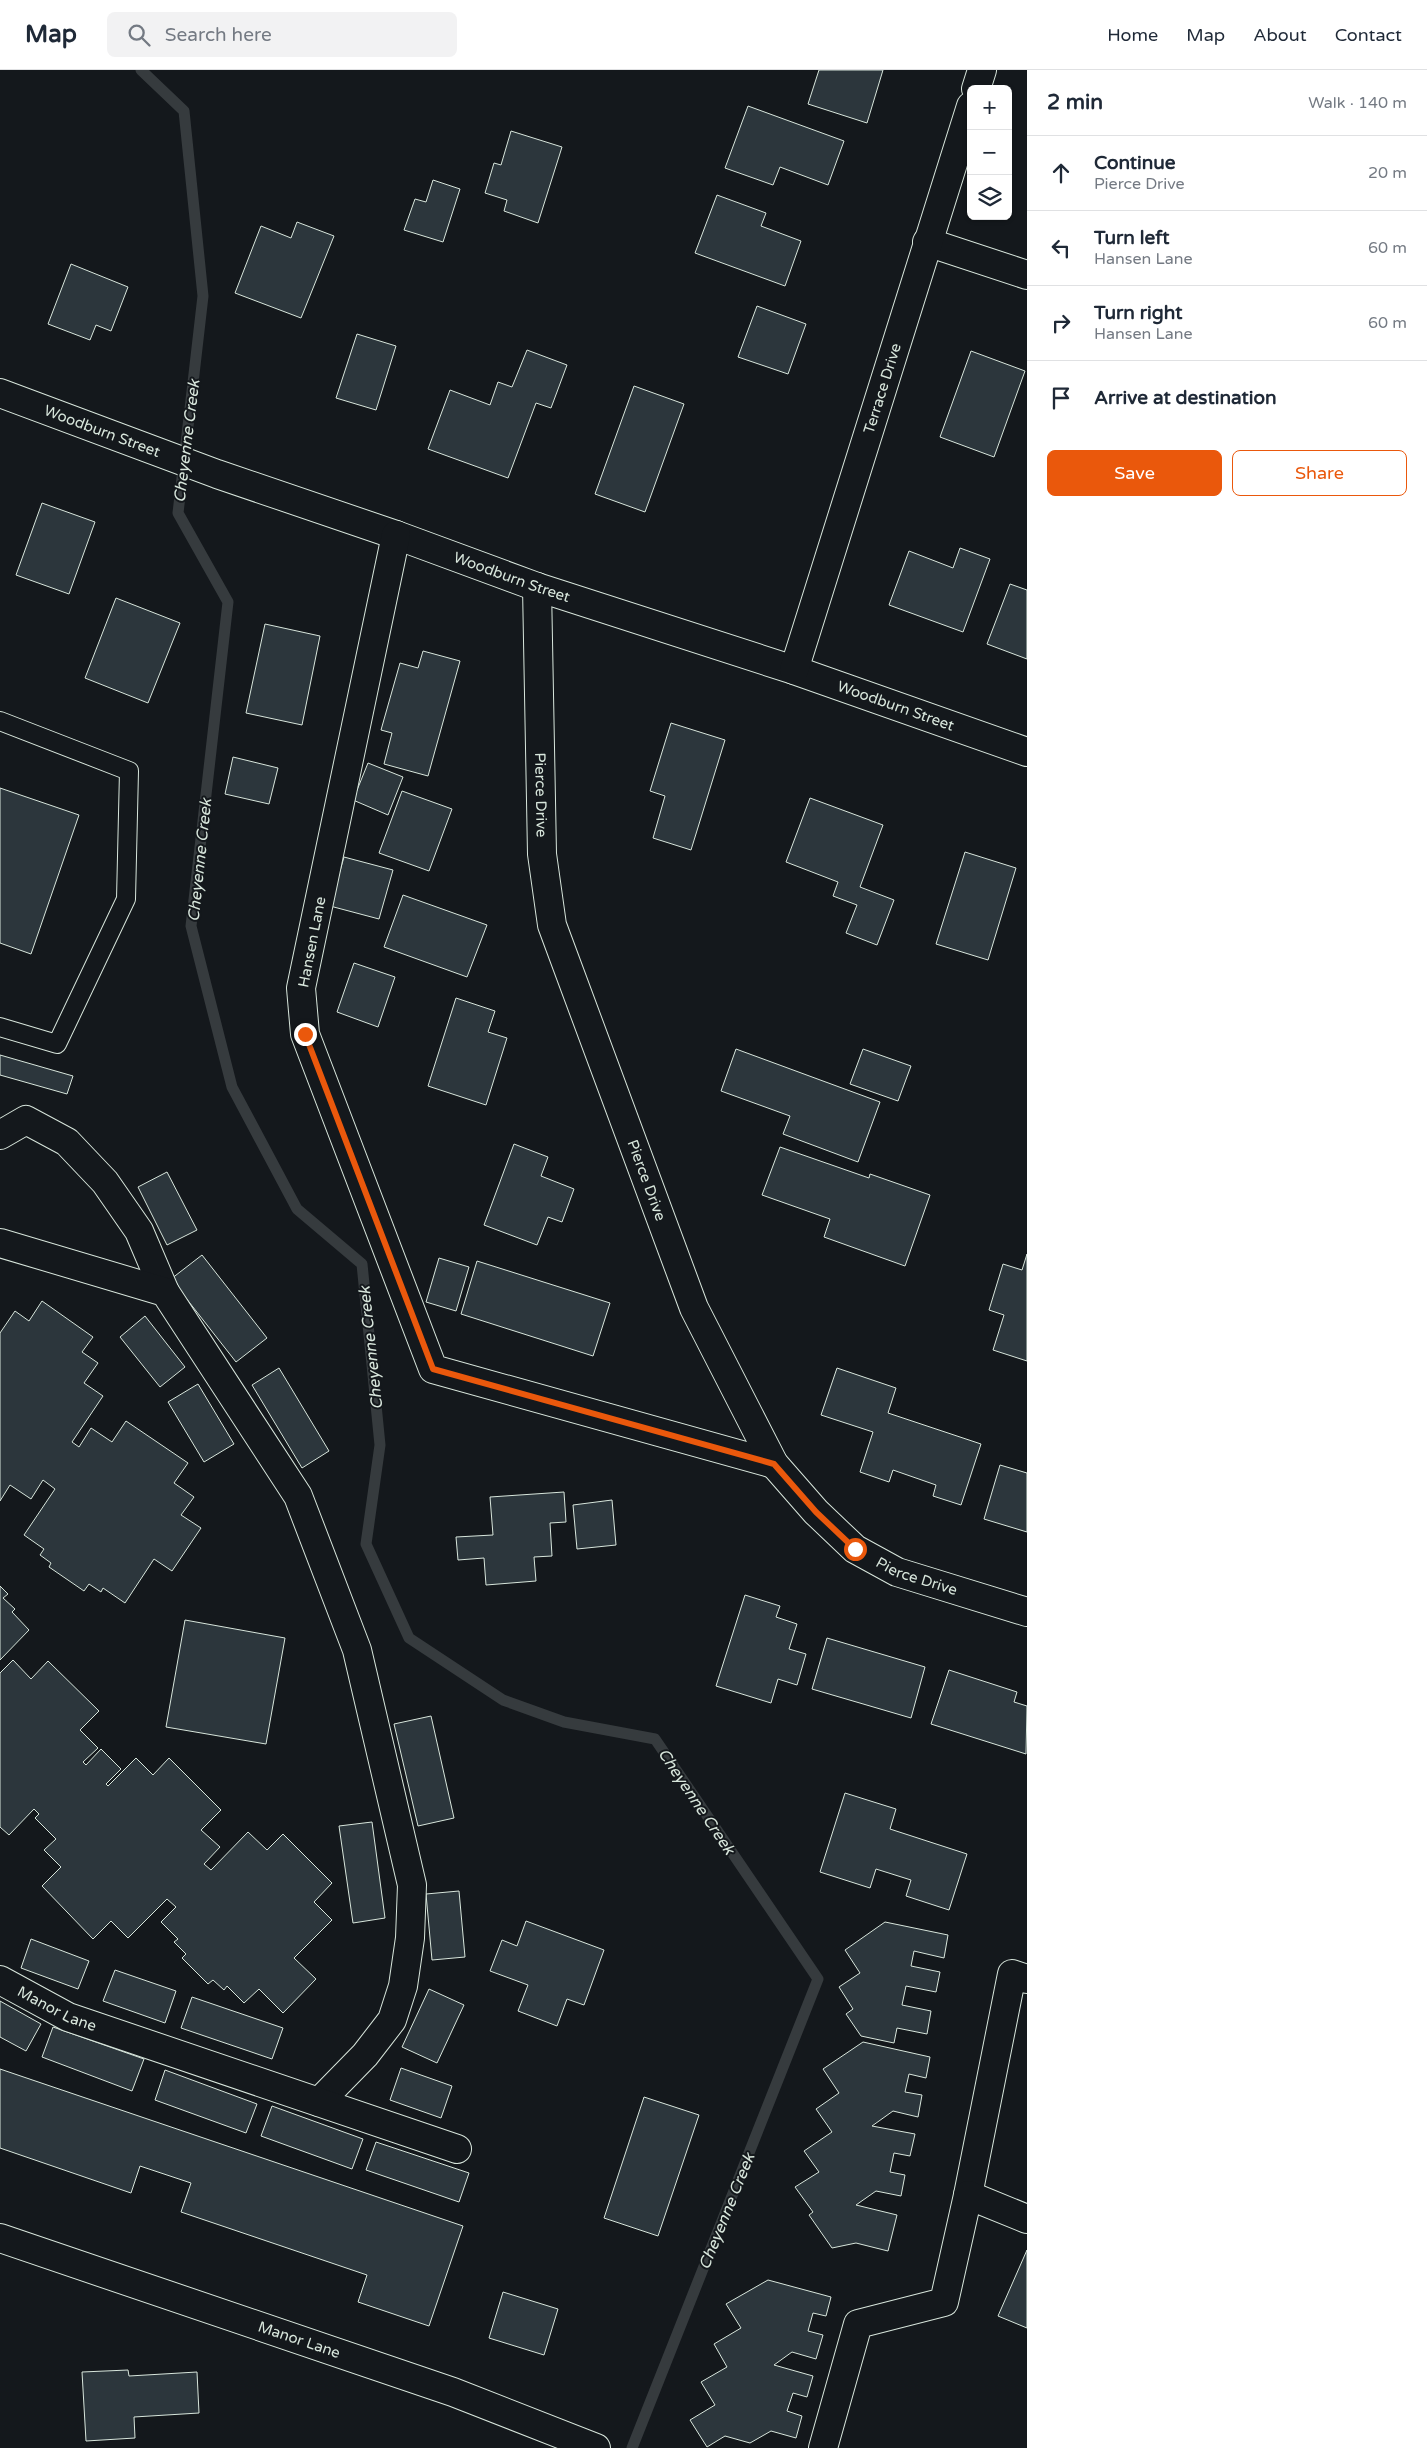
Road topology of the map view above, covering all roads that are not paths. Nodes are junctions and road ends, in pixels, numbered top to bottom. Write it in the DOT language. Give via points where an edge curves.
graph roads {
  1 [pos="982,70"];
  2 [pos="977,85"];
  3 [pos="967,118"];
  4 [pos="927,242"];
  5 [pos="1027,275"];
  6 [pos="0,393"];
  7 [pos="396,535"];
  8 [pos="537,587"];
  9 [pos="794,670"];
  10 [pos="0,721"];
  11 [pos="1027,752"];
  12 [pos="0,1027"];
  13 [pos="0,1135"];
  14 [pos="0,1243"];
  15 [pos="165,1292"];
  16 [pos="774,1464"];
  17 [pos="1027,1612"];
  18 [pos="1027,1979"];
  19 [pos="0,1980"];
  20 [pos="319,2102"];
  21 [pos="457,2149"];
  22 [pos="968,2195"];
  23 [pos="1027,2218"];
  24 [pos="0,2238"];
  25 [pos="596,2448"];
  26 [pos="823,2448"];
  1 -- 2 [label="street"];
  3 -- 4 [label="street, Terrace Drive"];
  4 -- 5 [label="street"];
  4 -- 9 [label="street, Terrace Drive"];
  6 -- 7 [label="street, Woodburn Street" via="217,474"];
  7 -- 8 [label="street, Woodburn Street"];
  7 -- 16 [label="street, Hansen Lane" via="301,988 305,1034 433,1369"];
  8 -- 9 [label="street, Woodburn Street"];
  8 -- 16 [label="street, Pierce Drive" via="542,854 552,925 694,1308"];
  9 -- 11 [label="street, Woodburn Street"];
  10 -- 12 [label="lane" via="129,771 126,899 57,1044"];
  13 -- 15 [label="street" via="26,1120 67,1142 105,1182 139,1231"];
  14 -- 15 [label="street"];
  15 -- 20 [label="street" via="298,1496 357,1650 412,1885 410,1938 403,1986 392,2020 365,2055"];
  16 -- 17 [label="street, Pierce Drive" via="816,1512 855,1549 897,1572"];
  18 -- 22 [label="street" via="1012,1974"];
  19 -- 20 [label="street, Manor Lane" via="68,2017"];
  20 -- 21 [label="street, Manor Lane"];
  22 -- 23 [label="street"];
  22 -- 26 [label="street" via="944,2302 858,2324"];
  24 -- 25 [label="street, Manor Lane" via="453,2392"];
}
